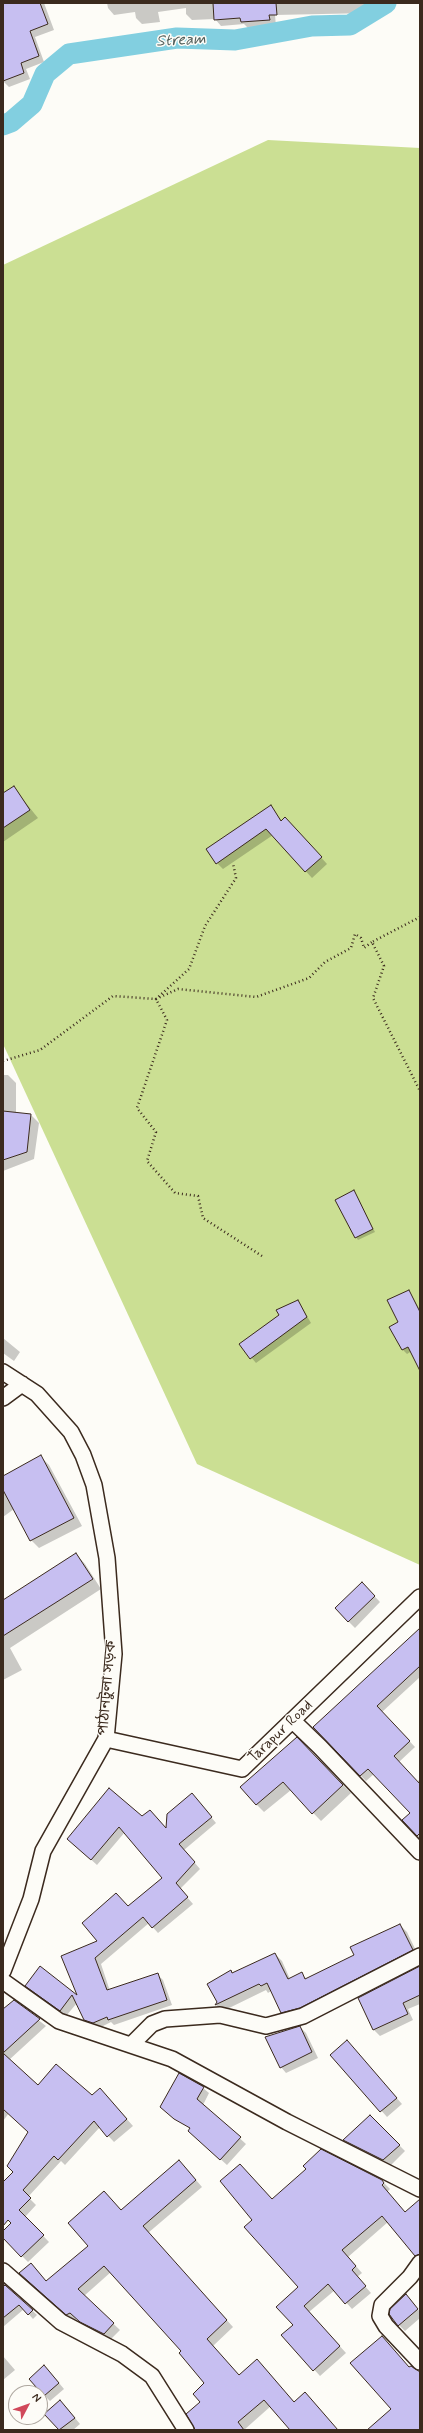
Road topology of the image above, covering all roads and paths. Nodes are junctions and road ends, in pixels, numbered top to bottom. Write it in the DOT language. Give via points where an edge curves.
graph roads {
  1 [pos="233,863"];
  2 [pos="420,917"];
  3 [pos="372,942"];
  4 [pos="156,999"];
  5 [pos="3,1061"];
  6 [pos="420,1091"];
  7 [pos="262,1256"];
  8 [pos="3,1372"];
  9 [pos="22,1384"];
  10 [pos="3,1398"];
  11 [pos="420,1597"];
  12 [pos="293,1721"];
  13 [pos="106,1739"];
  14 [pos="420,1852"];
  15 [pos="6,1954"];
  16 [pos="420,1956"];
  17 [pos="3,1971"];
  18 [pos="3,1981"];
  19 [pos="131,2045"];
  20 [pos="420,2189"];
  21 [pos="420,2263"];
  22 [pos="3,2271"];
  23 [pos="420,2362"];
  24 [pos="186,2430"];
  1 -- 4 [label="path" via="236,878 205,926 189,969"];
  2 -- 3 [label="path"];
  3 -- 4 [label="path" via="364,948 361,938 355,934 351,948 325,962 309,978 256,997 178,989"];
  3 -- 6 [label="path" via="384,966 373,998"];
  4 -- 5 [label="path" via="113,996 40,1050"];
  4 -- 7 [label="path" via="167,1020 137,1108 156,1132 147,1161 175,1193 198,1196 203,1218"];
  8 -- 9 [label="street, পাঠানটুলা সড়ক"];
  9 -- 10 [label="street"];
  9 -- 13 [label="street, পাঠানটুলা সড়ক" via="36,1394 70,1432 83,1455 94,1485 107,1558 114,1654"];
  11 -- 12 [label="street, Tarapur Road"];
  12 -- 13 [label="street, Tarapur Road" via="242,1769"];
  12 -- 14 [label="street"];
  13 -- 15 [label="street, পাঠানটুলা সড়ক" via="75,1790 43,1851 31,1899"];
  15 -- 17 [label="street, পাঠানটুলা সড়ক"];
  16 -- 19 [label="street" via="303,2016 266,2026 220,2015 165,2019 152,2024"];
  18 -- 19 [label="street" via="59,2022"];
  19 -- 20 [label="street" via="172,2059 287,2122"];
  21 -- 23 [label="street" via="382,2306 380,2316 386,2326"];
  22 -- 24 [label="street" via="61,2322 122,2354 152,2376"];
}
